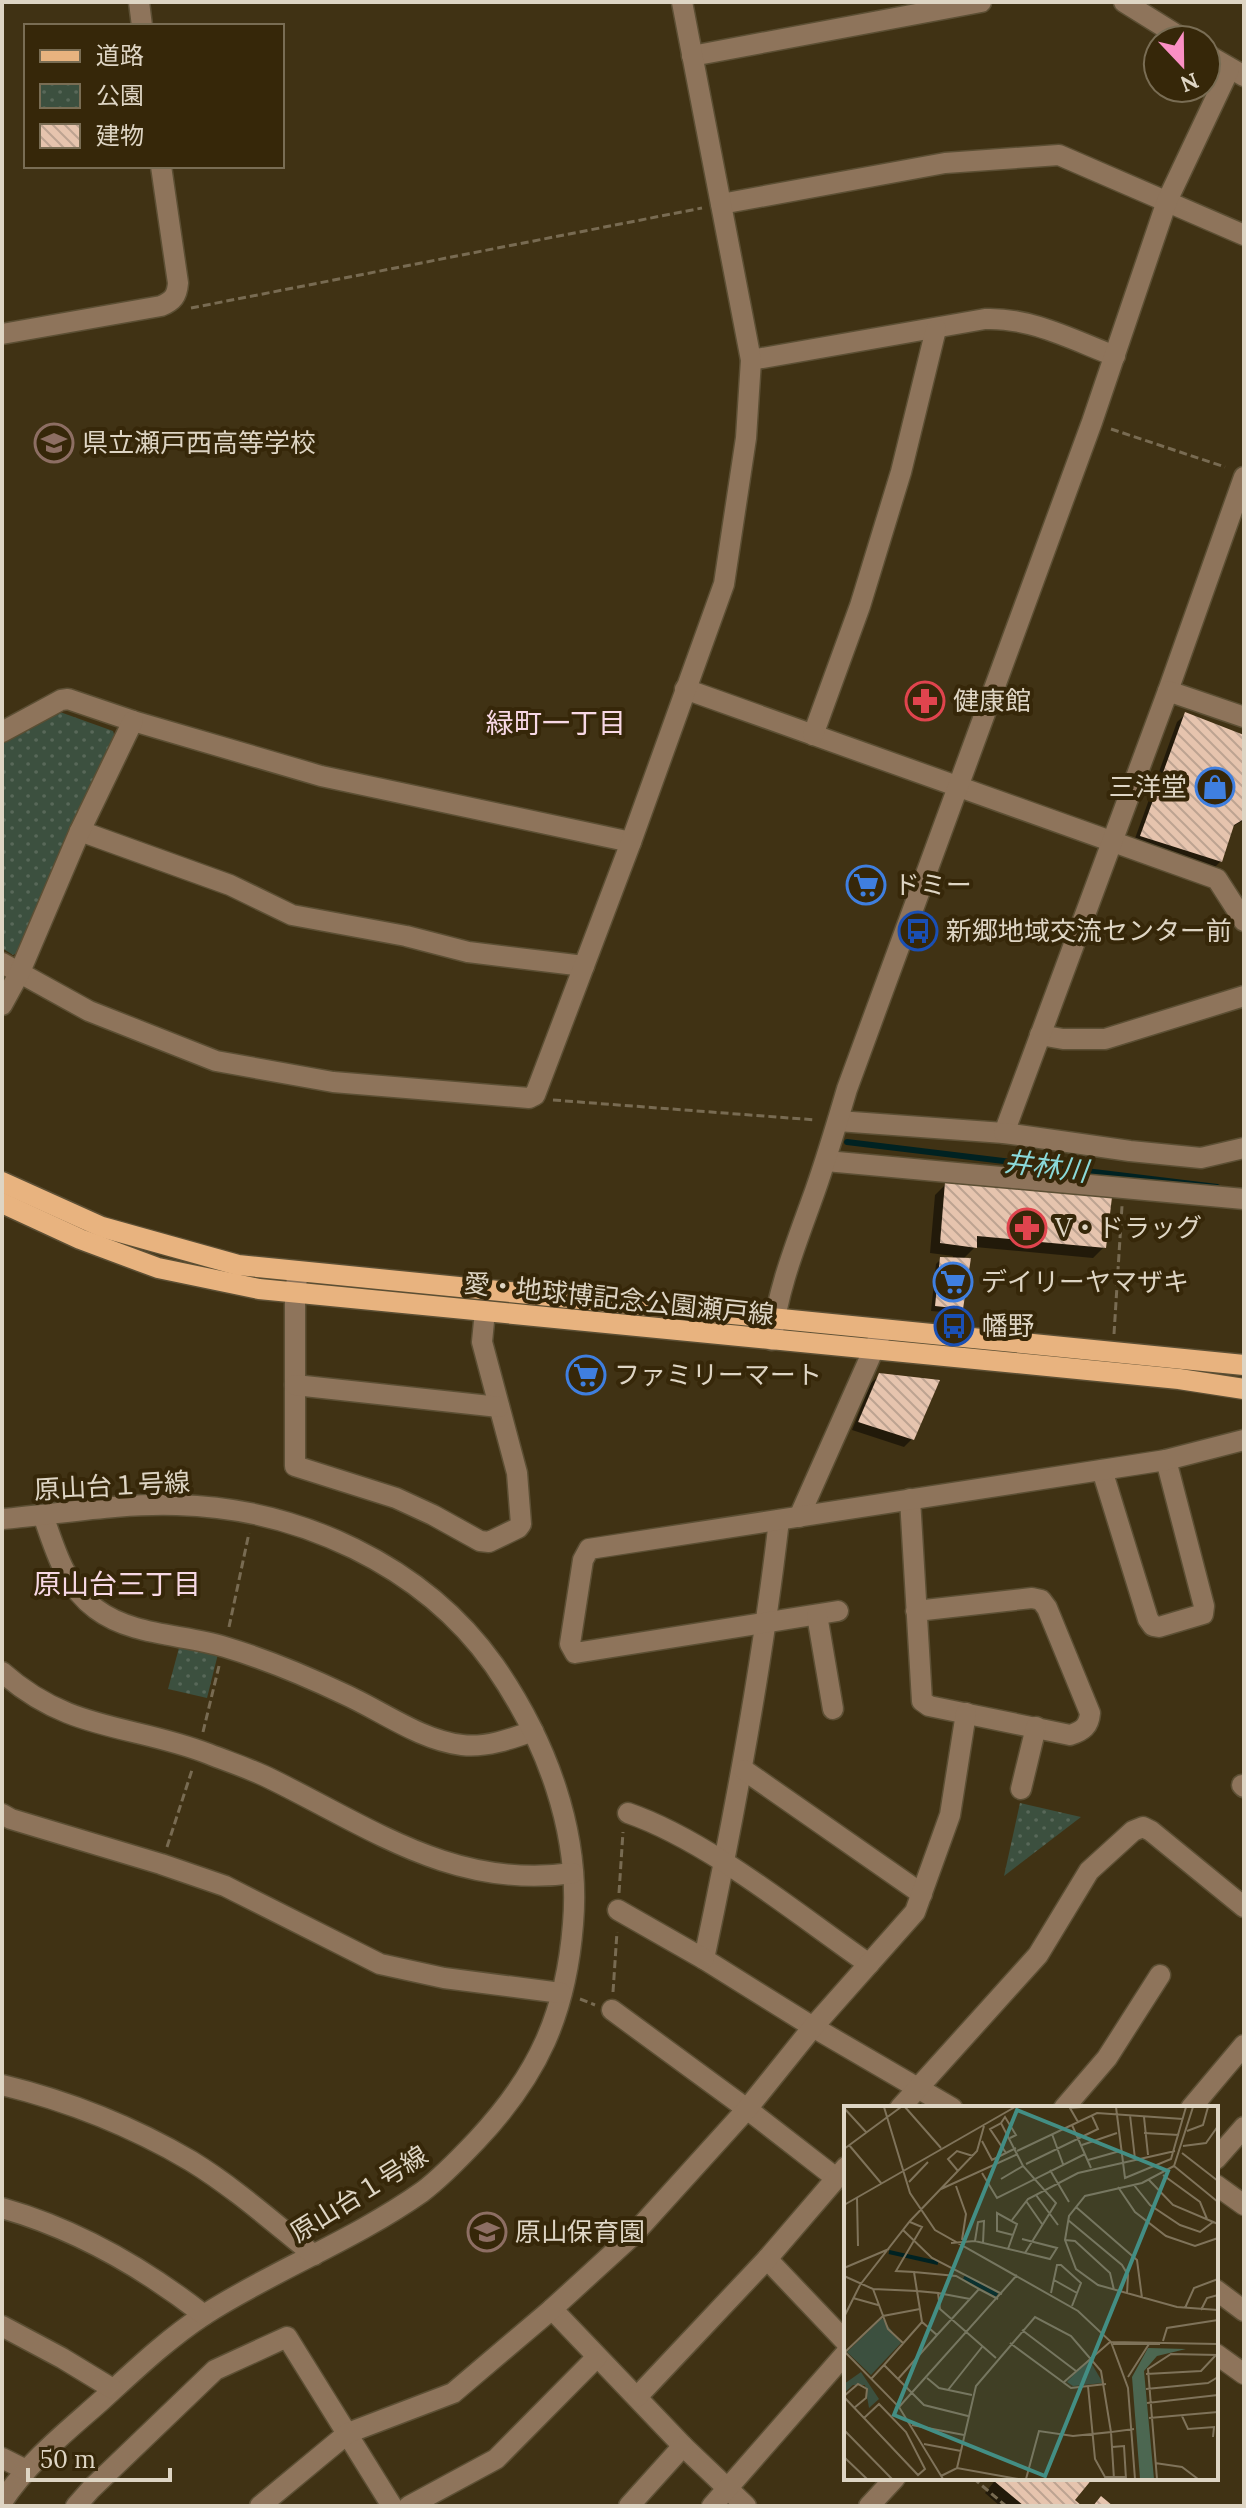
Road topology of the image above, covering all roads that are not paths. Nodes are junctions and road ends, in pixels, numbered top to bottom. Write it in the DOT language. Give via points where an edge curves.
graph roads {
  1 [pos="139,2"];
  2 [pos="682,2"];
  3 [pos="981,2"];
  4 [pos="1124,2"];
  5 [pos="142,24"];
  6 [pos="1159,24"];
  7 [pos="692,56"];
  8 [pos="1236,73"];
  9 [pos="161,168"];
  10 [pos="1167,201"];
  11 [pos="721,204"];
  12 [pos="1244,235"];
  13 [pos="936,329"];
  14 [pos="2,334"];
  15 [pos="1115,356"];
  16 [pos="751,360"];
  17 [pos="1237,473"];
  18 [pos="685,689"];
  19 [pos="1168,691"];
  20 [pos="1244,717"];
  21 [pos="133,721"];
  22 [pos="2,732"];
  23 [pos="813,735"];
  24 [pos="959,786"];
  25 [pos="80,831"];
  26 [pos="631,842"];
  27 [pos="1113,843"];
  28 [pos="1244,921"];
  29 [pos="584,966"];
  30 [pos="11,969"];
  31 [pos="1244,996"];
  32 [pos="2,1005"];
  33 [pos="1040,1035"];
  34 [pos="838,1121"];
  35 [pos="1004,1133"];
  36 [pos="1244,1148"];
  37 [pos="826,1161"];
  38 [pos="2,1182"];
  39 [pos="1244,1199"];
  40 [pos="2,1203"];
  41 [pos="297,1282"];
  42 [pos="485,1311"];
  43 [pos="774,1319"];
  44 [pos="882,1331"];
  45 [pos="772,1340"];
  46 [pos="872,1350"];
  47 [pos="1244,1365"];
  48 [pos="295,1385"];
  49 [pos="1244,1389"];
  50 [pos="499,1407"];
  51 [pos="1244,1440"];
  52 [pos="1166,1460"];
  53 [pos="1102,1470"];
  54 [pos="910,1499"];
  55 [pos="43,1515"];
  56 [pos="2,1519"];
  57 [pos="789,1519"];
  58 [pos="838,1611"];
  59 [pos="916,1611"];
  60 [pos="817,1615"];
  61 [pos="768,1624"];
  62 [pos="2,1672"];
  63 [pos="833,1709"];
  64 [pos="966,1713"];
  65 [pos="1036,1727"];
  66 [pos="533,1731"];
  67 [pos="744,1770"];
  68 [pos="1021,1789"];
  69 [pos="628,1813"];
  70 [pos="2,1814"];
  71 [pos="725,1864"];
  72 [pos="573,1873"];
  73 [pos="922,1894"];
  74 [pos="1244,1907"];
  75 [pos="618,1910"];
  76 [pos="704,1959"];
  77 [pos="869,1964"];
  78 [pos="1160,1975"];
  79 [pos="561,1993"];
  80 [pos="612,2010"];
  81 [pos="813,2027"];
  82 [pos="1244,2045"];
  83 [pos="2,2085"];
  84 [pos="918,2088"];
  85 [pos="902,2106"];
  86 [pos="949,2106"];
  87 [pos="1066,2106"];
  88 [pos="1193,2106"];
  89 [pos="747,2109"];
  90 [pos="1244,2127"];
  91 [pos="1218,2157"];
  92 [pos="841,2173"];
  93 [pos="1218,2186"];
  94 [pos="1244,2205"];
  95 [pos="2,2208"];
  96 [pos="314,2255"];
  97 [pos="767,2259"];
  98 [pos="1218,2292"];
  99 [pos="552,2309"];
  100 [pos="1244,2311"];
  101 [pos="204,2315"];
  102 [pos="2,2326"];
  103 [pos="844,2340"];
  104 [pos="844,2355"];
  105 [pos="1218,2355"];
  106 [pos="597,2357"];
  107 [pos="1244,2374"];
  108 [pos="113,2389"];
  109 [pos="637,2397"];
  110 [pos="348,2433"];
  111 [pos="683,2446"];
  112 [pos="2,2458"];
  113 [pos="26,2470"];
  114 [pos="893,2480"];
  115 [pos="728,2489"];
  116 [pos="2,2502"];
  117 [pos="267,2504"];
  118 [pos="76,2506"];
  119 [pos="392,2506"];
  120 [pos="409,2506"];
  121 [pos="629,2506"];
  122 [pos="712,2506"];
  123 [pos="746,2506"];
  124 [pos="869,2506"];
  1 -- 5 [label="street"];
  2 -- 7 [label="street"];
  3 -- 7 [label="street"];
  4 -- 6 [label="street"];
  7 -- 11 [label="street"];
  8 -- 10 [label="street"];
  9 -- 14 [label="street" via="178,283 170,303"];
  10 -- 11 [label="street" via="1059,155 945,163"];
  10 -- 12 [label="street"];
  10 -- 15 [label="street"];
  11 -- 16 [label="street"];
  13 -- 15 [label="street" via="1007,318"];
  13 -- 16 [label="street"];
  13 -- 23 [label="street" via="897,487"];
  15 -- 24 [label="street"];
  16 -- 18 [label="street" via="728,566"];
  17 -- 19 [label="street"];
  18 -- 23 [label="street"];
  18 -- 26 [label="street"];
  19 -- 20 [label="street"];
  19 -- 27 [label="street"];
  21 -- 22 [label="street" via="68,699"];
  21 -- 25 [label="street"];
  21 -- 26 [label="street" via="321,776"];
  23 -- 24 [label="street"];
  24 -- 27 [label="street"];
  24 -- 34 [label="street"];
  25 -- 29 [label="street" via="230,885 292,915 468,952"];
  25 -- 30 [label="street"];
  26 -- 29 [label="street"];
  27 -- 28 [label="street" via="1217,879"];
  27 -- 33 [label="street"];
  29 -- 30 [label="street" via="538,1088 529,1098 333,1082 216,1061 89,1011"];
  30 -- 32 [label="street"];
  31 -- 33 [label="street" via="1105,1039"];
  33 -- 35 [label="street"];
  34 -- 35 [label="street"];
  34 -- 37 [label="street"];
  35 -- 36 [label="street" via="1201,1158"];
  37 -- 39 [label="street"];
  37 -- 43 [label="street"];
  38 -- 41 [label="main road, 愛・地球博記念公園瀬戸線" via="102,1227"];
  40 -- 41 [label="main road, 愛・地球博記念公園瀬戸線" via="158,1268 211,1281"];
  41 -- 42 [label="main road, 愛・地球博記念公園瀬戸線"];
  41 -- 43 [label="main road, 愛・地球博記念公園瀬戸線"];
  41 -- 48 [label="street"];
  42 -- 45 [label="main road, 愛・地球博記念公園瀬戸線"];
  42 -- 50 [label="street" via="482,1342"];
  43 -- 44 [label="main road, 愛・地球博記念公園瀬戸線"];
  43 -- 45 [label="street"];
  44 -- 46 [label="street"];
  44 -- 47 [label="main road, 愛・地球博記念公園瀬戸線"];
  45 -- 46 [label="main road, 愛・地球博記念公園瀬戸線"];
  46 -- 49 [label="main road, 愛・地球博記念公園瀬戸線"];
  46 -- 57 [label="street"];
  48 -- 50 [label="street"];
  48 -- 50 [label="street" via="295,1466 396,1498 489,1542 521,1524 517,1473"];
  51 -- 52 [label="street"];
  52 -- 53 [label="street"];
  52 -- 53 [label="street" via="1204,1606 1203,1614 1159,1627 1148,1619"];
  53 -- 54 [label="street"];
  54 -- 57 [label="street"];
  54 -- 59 [label="street"];
  55 -- 56 [label="street, 原山台１号線"];
  55 -- 66 [label="street" via="58,1562 76,1589 96,1610 123,1624 224,1646 343,1693 424,1735 463,1746"];
  55 -- 66 [label="street, 原山台１号線" via="174,1504 214,1507 298,1525 372,1557 452,1616 493,1665"];
  57 -- 61 [label="street"];
  57 -- 61 [label="street" via="589,1549 570,1644 575,1653"];
  58 -- 60 [label="street"];
  59 -- 64 [label="street" via="922,1701"];
  59 -- 65 [label="street" via="1041,1600 1090,1713 1089,1723 1070,1735"];
  60 -- 61 [label="street"];
  60 -- 63 [label="street"];
  61 -- 67 [label="street"];
  62 -- 72 [label="street" via="61,1712 198,1750 268,1777 409,1851 486,1871 542,1878"];
  64 -- 65 [label="street"];
  64 -- 73 [label="street" via="950,1815"];
  65 -- 68 [label="street"];
  66 -- 72 [label="street, 原山台１号線" via="559,1798"];
  67 -- 71 [label="street"];
  67 -- 73 [label="street"];
  69 -- 71 [label="street"];
  70 -- 79 [label="street" via="225,1886 380,1964"];
  71 -- 76 [label="street"];
  71 -- 77 [label="street"];
  72 -- 79 [label="street, 原山台１号線" via="575,1910"];
  73 -- 77 [label="street" via="915,1912"];
  74 -- 84 [label="street" via="1151,1831 1133,1831 1089,1871 1038,1955"];
  75 -- 76 [label="street"];
  76 -- 81 [label="street"];
  77 -- 81 [label="street"];
  78 -- 87 [label="street" via="1107,2058"];
  79 -- 96 [label="street, 原山台１号線" via="539,2058 515,2097 461,2158 424,2190"];
  80 -- 89 [label="street"];
  81 -- 84 [label="street"];
  81 -- 89 [label="street"];
  82 -- 88 [label="street"];
  83 -- 96 [label="street" via="82,2109 191,2162"];
  84 -- 85 [label="street"];
  84 -- 86 [label="street"];
  89 -- 92 [label="street"];
  89 -- 99 [label="street" via="633,2235"];
  90 -- 91 [label="street"];
  92 -- 97 [label="street"];
  93 -- 94 [label="street"];
  95 -- 101 [label="street" via="117,2255"];
  96 -- 101 [label="street, 原山台１号線"];
  97 -- 103 [label="street"];
  97 -- 109 [label="street"];
  98 -- 100 [label="street"];
  99 -- 106 [label="street"];
  99 -- 110 [label="street" via="453,2393"];
  101 -- 108 [label="street, 原山台１号線"];
  102 -- 108 [label="street"];
  104 -- 115 [label="street"];
  105 -- 107 [label="street"];
  106 -- 109 [label="street"];
  106 -- 120 [label="street" via="496,2459"];
  108 -- 113 [label="street, 原山台１号線"];
  109 -- 111 [label="street"];
  110 -- 117 [label="street"];
  110 -- 118 [label="street" via="287,2337 215,2370"];
  110 -- 119 [label="street"];
  111 -- 115 [label="street"];
  111 -- 121 [label="street"];
  112 -- 113 [label="street"];
  113 -- 116 [label="street, 原山台１号線"];
  114 -- 124 [label="street"];
  115 -- 122 [label="street"];
  115 -- 123 [label="street"];
}
